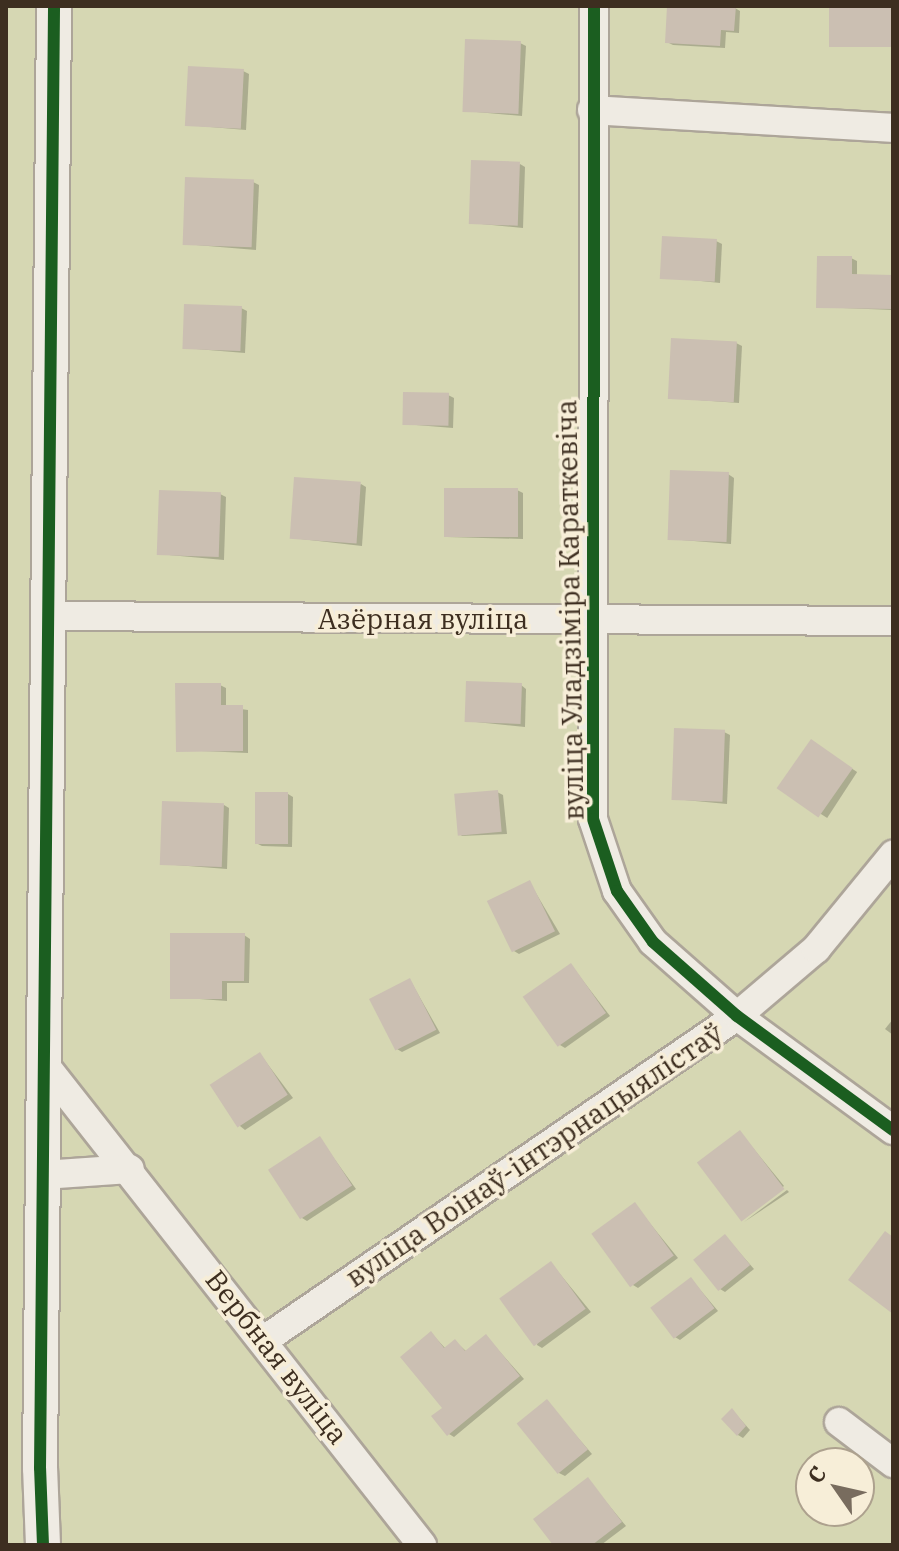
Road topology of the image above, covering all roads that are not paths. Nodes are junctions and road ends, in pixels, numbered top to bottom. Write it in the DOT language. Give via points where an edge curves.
graph roads {
  1 [pos="54,6"];
  2 [pos="594,6"];
  3 [pos="592,110"];
  4 [pos="893,128"];
  5 [pos="48,616"];
  6 [pos="590,620"];
  7 [pos="893,621"];
  8 [pos="893,855"];
  9 [pos="737,1016"];
  10 [pos="44,1064"];
  11 [pos="893,1130"];
  12 [pos="130,1169"];
  13 [pos="43,1175"];
  14 [pos="264,1340"];
  15 [pos="839,1422"];
  16 [pos="893,1463"];
  17 [pos="43,1545"];
  18 [pos="422,1545"];
  1 -- 5 [label="street"];
  2 -- 3 [label="street, вуліца Уладзіміра Караткевіча"];
  3 -- 4 [label="street"];
  3 -- 6 [label="street, вуліца Уладзіміра Караткевіча"];
  5 -- 6 [label="street, Азёрная вуліца"];
  5 -- 10 [label="street"];
  6 -- 7 [label="street, Азёрная вуліца"];
  6 -- 9 [label="street, вуліца Уладзіміра Караткевіча" via="593,819 617,891 653,942"];
  8 -- 9 [label="street, вуліца Воінаў-інтэрнацыялістаў" via="816,949"];
  9 -- 11 [label="street, вуліца Уладзіміра Караткевіча"];
  9 -- 14 [label="street, вуліца Воінаў-інтэрнацыялістаў"];
  10 -- 12 [label="street, Вербная вуліца"];
  10 -- 13 [label="street"];
  12 -- 13 [label="street"];
  12 -- 14 [label="street, Вербная вуліца"];
  13 -- 17 [label="street"];
  14 -- 18 [label="street, Вербная вуліца"];
  15 -- 16 [label="street"];
}
